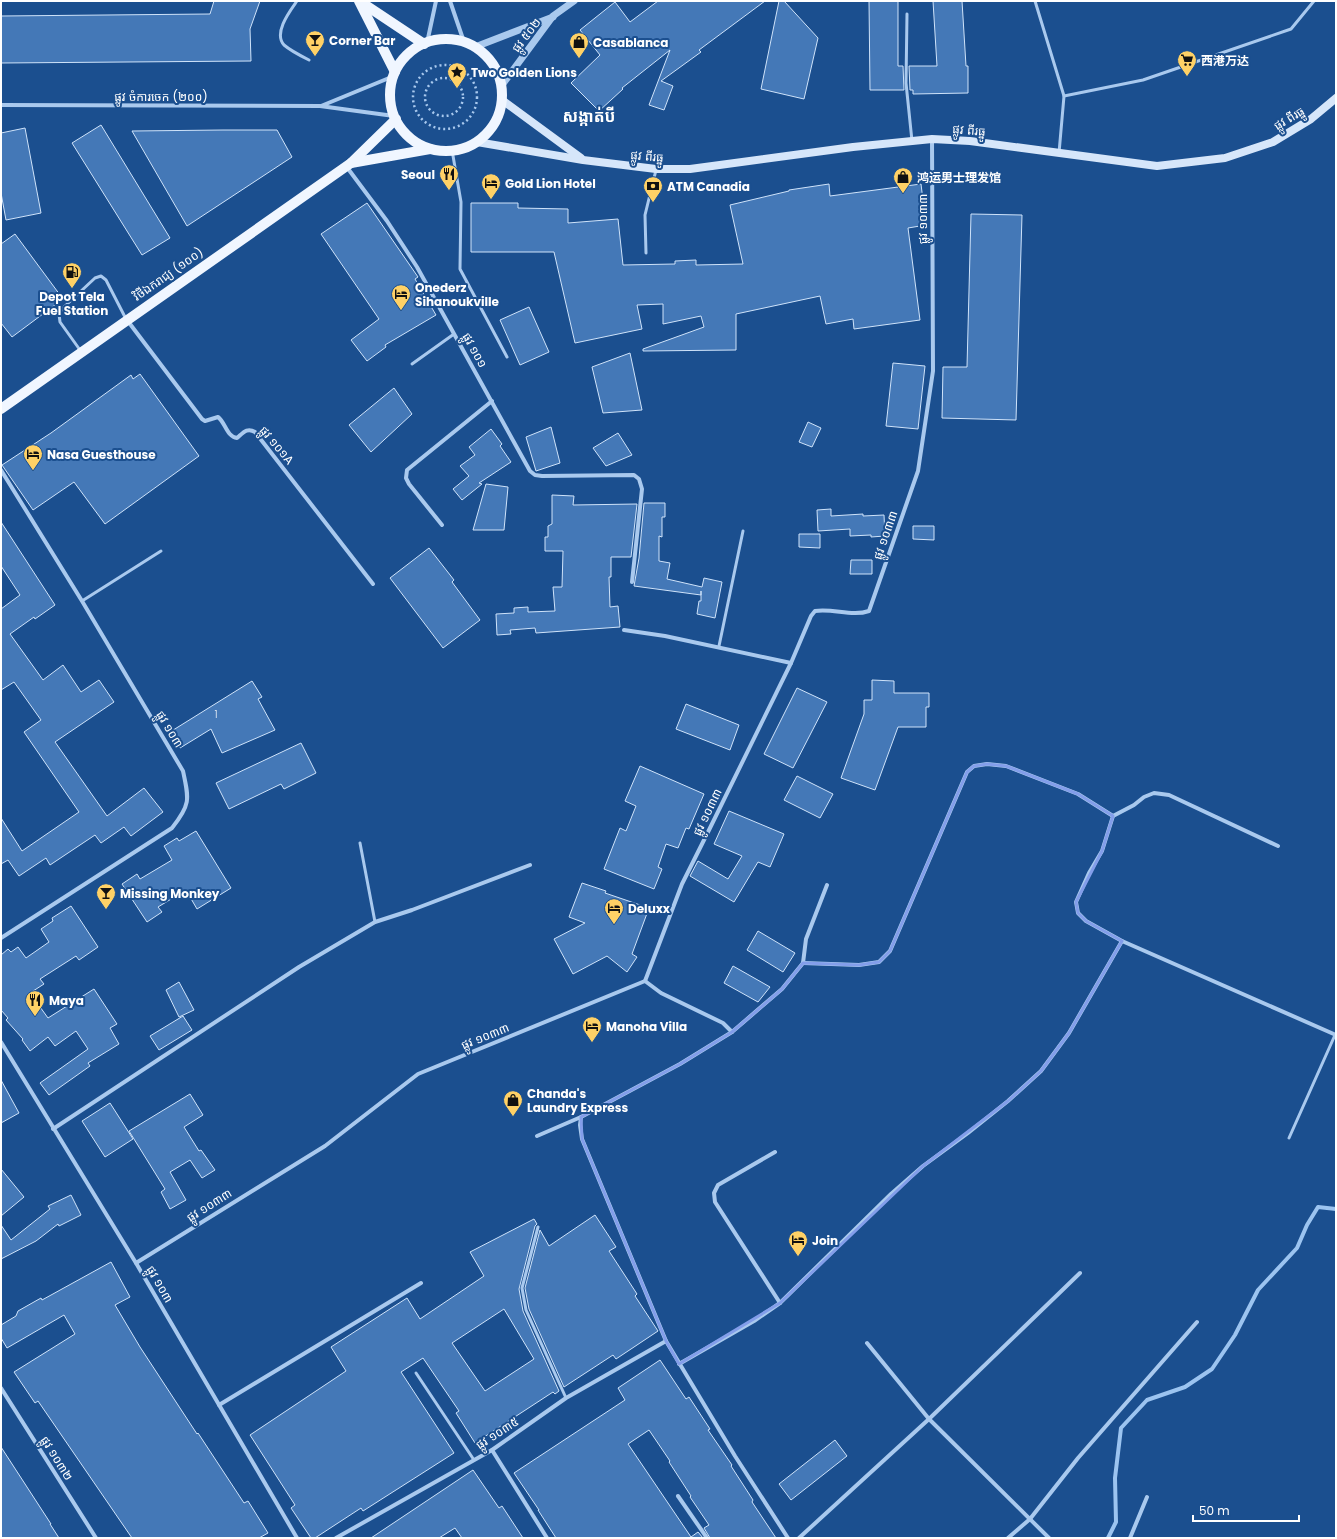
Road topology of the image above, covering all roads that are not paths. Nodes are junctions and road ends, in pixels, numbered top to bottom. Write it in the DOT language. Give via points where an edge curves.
graph roads {
  1 [pos="297,1"];
  2 [pos="436,1"];
  3 [pos="450,1"];
  4 [pos="574,1"];
  5 [pos="1036,1"];
  6 [pos="1314,1"];
  7 [pos="907,14"];
  8 [pos="553,16"];
  9 [pos="464,42"];
  10 [pos="425,44"];
  11 [pos="474,47"];
  12 [pos="309,60"];
  13 [pos="394,74"];
  14 [pos="502,85"];
  15 [pos="1064,96"];
  16 [pos="1336,98"];
  17 [pos="502,100"];
  18 [pos="1,105"];
  19 [pos="320,106"];
  20 [pos="395,117"];
  21 [pos="932,138"];
  22 [pos="912,141"];
  23 [pos="477,142"];
  24 [pos="430,149"];
  25 [pos="452,150"];
  26 [pos="1059,153"];
  27 [pos="583,160"];
  28 [pos="349,164"];
  29 [pos="656,169"];
  30 [pos="646,253"];
  31 [pos="127,320"];
  32 [pos="454,334"];
  33 [pos="81,352"];
  34 [pos="507,357"];
  35 [pos="412,364"];
  36 [pos="492,401"];
  37 [pos="1,409"];
  38 [pos="1,470"];
  39 [pos="442,525"];
  40 [pos="743,531"];
  41 [pos="161,551"];
  42 [pos="632,582"];
  43 [pos="373,584"];
  44 [pos="82,601"];
  45 [pos="624,630"];
  46 [pos="719,646"];
  47 [pos="791,663"];
  48 [pos="1113,816"];
  49 [pos="360,843"];
  50 [pos="1278,846"];
  51 [pos="530,865"];
  52 [pos="827,885"];
  53 [pos="375,922"];
  54 [pos="1,938"];
  55 [pos="1122,941"];
  56 [pos="803,963"];
  57 [pos="645,981"];
  58 [pos="732,1032"];
  59 [pos="1335,1035"];
  60 [pos="1,1042"];
  61 [pos="581,1117"];
  62 [pos="53,1129"];
  63 [pos="537,1136"];
  64 [pos="1288,1138"];
  65 [pos="775,1152"];
  66 [pos="538,1227"];
  67 [pos="136,1263"];
  68 [pos="1080,1273"];
  69 [pos="421,1283"];
  70 [pos="780,1303"];
  71 [pos="1197,1322"];
  72 [pos="666,1341"];
  73 [pos="867,1343"];
  74 [pos="679,1364"];
  75 [pos="416,1373"];
  76 [pos="1,1388"];
  77 [pos="566,1398"];
  78 [pos="219,1406"];
  79 [pos="929,1419"];
  80 [pos="492,1450"];
  81 [pos="474,1460"];
  82 [pos="678,1496"];
  83 [pos="1147,1497"];
  84 [pos="1030,1519"];
  85 [pos="96,1538"];
  86 [pos="297,1538"];
  87 [pos="336,1538"];
  88 [pos="547,1538"];
  89 [pos="707,1538"];
  90 [pos="788,1538"];
  91 [pos="799,1538"];
  92 [pos="1008,1538"];
  93 [pos="1049,1538"];
  94 [pos="1130,1538"];
  1 -- 12 [label="lane" via="283,22 282,41"];
  2 -- 10 [label="street"];
  3 -- 9 [label="street"];
  4 -- 8 [label="street, ផ្លូវ ៥០២"];
  5 -- 15 [label="lane"];
  6 -- 15 [label="lane" via="1291,29 1143,80"];
  7 -- 22 [label="lane" via="906,82"];
  8 -- 11 [label="street, ផ្លូវ ៥០២"];
  8 -- 14 [label="street, ផ្លូវ ៥០២"];
  9 -- 10 [label="main road" via="439,40"];
  9 -- 11 [label="main road"];
  10 -- 13 [label="main road" via="407,56"];
  10 -- 13 [label="main road" via="359,1"];
  11 -- 14 [label="main road" via="493,64"];
  13 -- 19 [label="street, ផ្លូវ ចំការចេក (២០០)"];
  13 -- 20 [label="main road" via="390,97"];
  14 -- 17 [label="main road"];
  15 -- 26 [label="lane"];
  16 -- 26 [label="main road, ផ្លូវ ពីរធ្នូ" via="1311,119 1272,142 1225,158 1157,166"];
  17 -- 23 [label="main road" via="496,121 490,131"];
  17 -- 27 [label="main road, ផ្លូវ ពីរធ្នូ"];
  18 -- 19 [label="street, ផ្លូវ ចំការចេក (២០០)"];
  19 -- 20 [label="street, ផ្លូវ ចំការចេក (២០០)"];
  20 -- 24 [label="main road" via="404,132"];
  20 -- 28 [label="main road, វិថីឯករាជ្យ (១០០)"];
  21 -- 22 [label="main road, ផ្លូវ ពីរធ្នូ"];
  21 -- 26 [label="main road, ផ្លូវ ពីរធ្នូ"];
  21 -- 47 [label="street, ផ្លូវ ១០៣៣" via="933,371 918,471 869,611 816,611 811,616"];
  22 -- 29 [label="main road, ផ្លូវ ពីរធ្នូ" via="690,169"];
  23 -- 25 [label="main road" via="459,150"];
  23 -- 27 [label="main road, ផ្លូវ ពីរធ្នូ"];
  24 -- 25 [label="main road"];
  24 -- 28 [label="main road"];
  25 -- 34 [label="lane" via="461,202 460,268"];
  27 -- 29 [label="main road, ផ្លូវ ពីរធ្នូ"];
  28 -- 31 [label="main road, វិថីឯករាជ្យ (១០០)"];
  28 -- 32 [label="street, ផ្លូវ ១០១" via="412,260"];
  29 -- 30 [label="lane" via="645,215"];
  31 -- 33 [label="main road, វិថីឯករាជ្យ (១០០)"];
  31 -- 33 [label="lane" via="106,280 101,276 95,278 59,314 60,322"];
  31 -- 43 [label="street, ផ្លូវ ១០១A" via="202,419 205,421 218,417 234,438 247,430 255,432"];
  32 -- 35 [label="lane"];
  32 -- 36 [label="street, ផ្លូវ ១០១"];
  33 -- 37 [label="main road, វិថីឯករាជ្យ (១០០)"];
  36 -- 39 [label="street" via="407,470 406,478 409,484"];
  36 -- 42 [label="street, ផ្លូវ ១០១" via="530,471 535,475 621,474 634,475 639,479 642,488"];
  38 -- 44 [label="street, ផ្លូវ ១០៣"];
  40 -- 46 [label="lane"];
  41 -- 44 [label="lane"];
  44 -- 54 [label="street, ផ្លូវ ១០៣" via="183,771 189,798 184,814 172,828"];
  45 -- 46 [label="street"];
  46 -- 47 [label="street"];
  47 -- 57 [label="street, ផ្លូវ ១០៣៣" via="682,884"];
  48 -- 50 [label="street" via="1154,793 1169,795"];
  48 -- 55 [label="street" via="1102,851 1076,902 1078,914 1086,921"];
  48 -- 56 [label="street" via="1078,794 1006,766 974,766 967,772 890,950 879,962 859,965"];
  49 -- 53 [label="lane"];
  51 -- 53 [label="street"];
  52 -- 56 [label="street" via="806,939"];
  53 -- 62 [label="street" via="299,967"];
  55 -- 59 [label="street"];
  55 -- 70 [label="street" via="1070,1033 1040,1071 1008,1101 922,1166"];
  56 -- 58 [label="street" via="782,989"];
  57 -- 58 [label="street" via="661,993 722,1023"];
  57 -- 67 [label="street, ផ្លូវ ១០៣៣" via="418,1074 325,1146"];
  58 -- 61 [label="street" via="680,1064"];
  59 -- 64 [label="lane"];
  60 -- 62 [label="street, ផ្លូវ ១០៣"];
  61 -- 63 [label="street"];
  61 -- 72 [label="street" via="582,1139"];
  62 -- 67 [label="street, ផ្លូវ ១០៣"];
  65 -- 70 [label="street" via="718,1185 714,1193 715,1202"];
  66 -- 77 [label="lane" via="522,1288 526,1310"];
  67 -- 78 [label="street, ផ្លូវ ១០៣"];
  68 -- 79 [label="street"];
  69 -- 78 [label="street"];
  70 -- 74 [label="street"];
  71 -- 84 [label="street" via="1078,1458"];
  72 -- 74 [label="street"];
  72 -- 77 [label="street, ផ្លូវ ១០៣៥"];
  73 -- 79 [label="street"];
  74 -- 90 [label="street"];
  75 -- 81 [label="lane"];
  76 -- 85 [label="street, ផ្លូវ ១០៣២"];
  77 -- 80 [label="street, ផ្លូវ ១០៣៥"];
  78 -- 86 [label="street, ផ្លូវ ១០៣"];
  79 -- 84 [label="street"];
  79 -- 91 [label="street"];
  80 -- 81 [label="street, ផ្លូវ ១០៣៥"];
  80 -- 88 [label="street"];
  81 -- 87 [label="street, ផ្លូវ ១០៣៥"];
  82 -- 89 [label="street"];
  83 -- 94 [label="street"];
  84 -- 92 [label="street"];
  84 -- 93 [label="street"];
}
